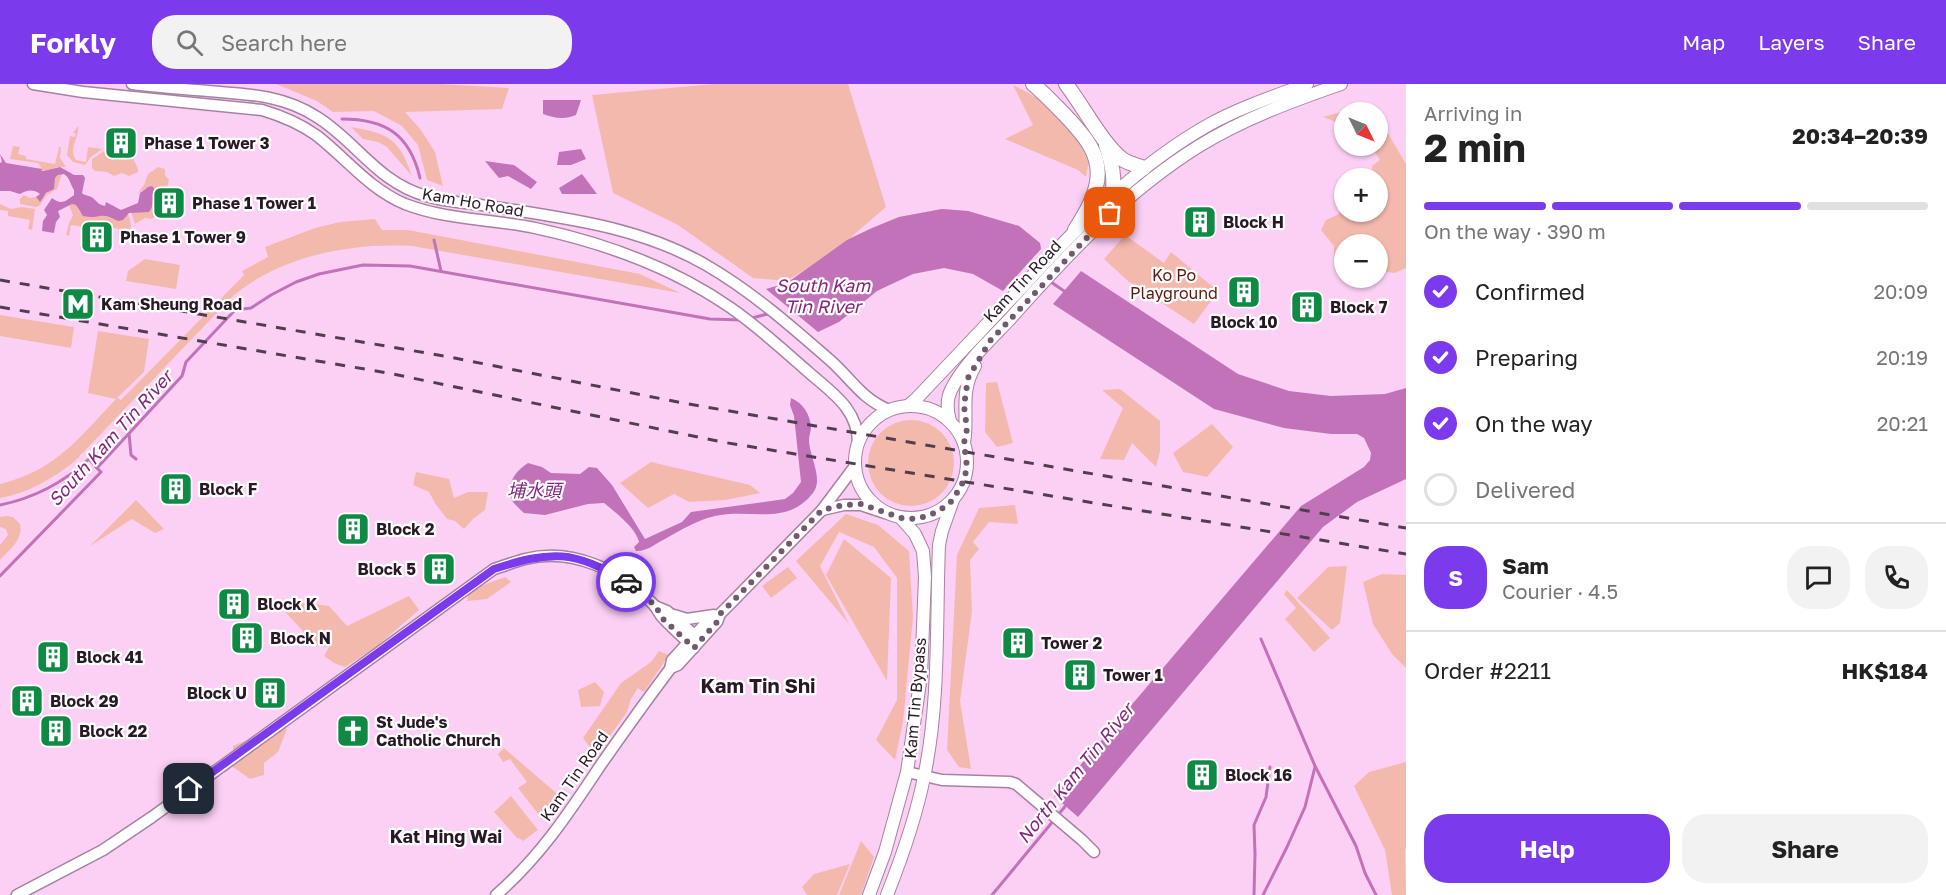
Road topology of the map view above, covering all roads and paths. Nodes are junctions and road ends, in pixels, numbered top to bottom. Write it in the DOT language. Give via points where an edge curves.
graph roads {
  1 [pos="33,84"];
  2 [pos="132,84"];
  3 [pos="1033,84"];
  4 [pos="1066,84"];
  5 [pos="1307,84"];
  6 [pos="1341,84"];
  7 [pos="1104,138"];
  8 [pos="1144,168"];
  9 [pos="1114,193"];
  10 [pos="1110,213"];
  11 [pos="1076,230"];
  12 [pos="1024,294"];
  13 [pos="990,341"];
  14 [pos="908,406"];
  15 [pos="889,410"];
  16 [pos="950,421"];
  17 [pos="858,443"];
  18 [pos="964,443"];
  19 [pos="855,466"];
  20 [pos="953,500"];
  21 [pos="822,510"];
  22 [pos="885,513"];
  23 [pos="901,518"];
  24 [pos="656,606"];
  25 [pos="670,614"];
  26 [pos="716,615"];
  27 [pos="694,641"];
  28 [pos="907,772"];
  29 [pos="925,776"];
  30 [pos="1094,852"];
  31 [pos="17,895"];
  32 [pos="496,895"];
  33 [pos="869,895"];
  34 [pos="887,895"];
  1 -- 17 [label="main road, Kam Ho Road" via="262,110 306,128 379,190 408,205 430,212 531,227 633,256 709,294 791,357 850,412 857,427"];
  2 -- 15 [label="main road, Kam Ho Road" via="246,93 286,102 327,123 373,166 411,191 623,230 674,249 753,296 848,377 868,400"];
  3 -- 11 [label="highway" via="1080,131 1096,158 1096,190"];
  4 -- 7 [label="highway"];
  5 -- 8 [label="main road, Kam Tin Road" via="1210,124"];
  6 -- 10 [label="main road, Kam Tin Road" via="1279,106 1210,140 1153,177"];
  7 -- 8 [label="highway" via="1121,159"];
  7 -- 9 [label="highway" via="1113,165"];
  8 -- 9 [label="main road, Kam Tin Road"];
  9 -- 10 [label="highway"];
  9 -- 11 [label="main road, Kam Tin Road"];
  10 -- 12 [label="main road, Kam Tin Road"];
  11 -- 12 [label="main road, Kam Tin Road" via="1050,257"];
  12 -- 13 [label="main road, Kam Tin Road"];
  12 -- 14 [label="main road, Kam Tin Road"];
  13 -- 16 [label="main road, Kam Tin Road" via="950,392"];
  13 -- 18 [label="main road" via="968,378"];
  14 -- 15 [label="main road, Kam Tin Road"];
  14 -- 16 [label="main road, Kam Tin Road" via="929,409"];
  15 -- 17 [label="main road, Kam Tin Road" via="869,424"];
  16 -- 18 [label="main road"];
  17 -- 19 [label="main road, Kam Tin Road"];
  18 -- 20 [label="main road" via="967,467"];
  19 -- 21 [label="main road, Kam Tin Road"];
  19 -- 22 [label="main road, Kam Tin Road" via="864,494"];
  20 -- 23 [label="main road, Kam Tin Road" via="927,516"];
  20 -- 29 [label="main road, Kam Tin Bypass" via="939,545 936,668"];
  21 -- 22 [label="main road, Kam Tin Road" via="861,504"];
  21 -- 26 [label="main road, Kam Tin Road"];
  22 -- 23 [label="main road, Kam Tin Road"];
  23 -- 28 [label="main road, Kam Tin Bypass" via="923,551 925,577 921,676"];
  24 -- 25 [label="main road"];
  24 -- 27 [label="main road" via="661,617"];
  24 -- 31 [label="main road" via="632,585 580,559 555,555 494,569 152,817 103,850"];
  25 -- 26 [label="main road" via="687,619"];
  25 -- 27 [label="main road"];
  26 -- 27 [label="main road, Kam Tin Road" via="717,622"];
  27 -- 32 [label="main road, Kam Tin Road" via="678,665 670,669 565,820 537,855"];
  28 -- 29 [label="main road"];
  28 -- 33 [label="main road, Kam Tin Bypass"];
  29 -- 30 [label="main road" via="1016,784"];
  29 -- 34 [label="main road, Kam Tin Bypass" via="903,856"];
}
